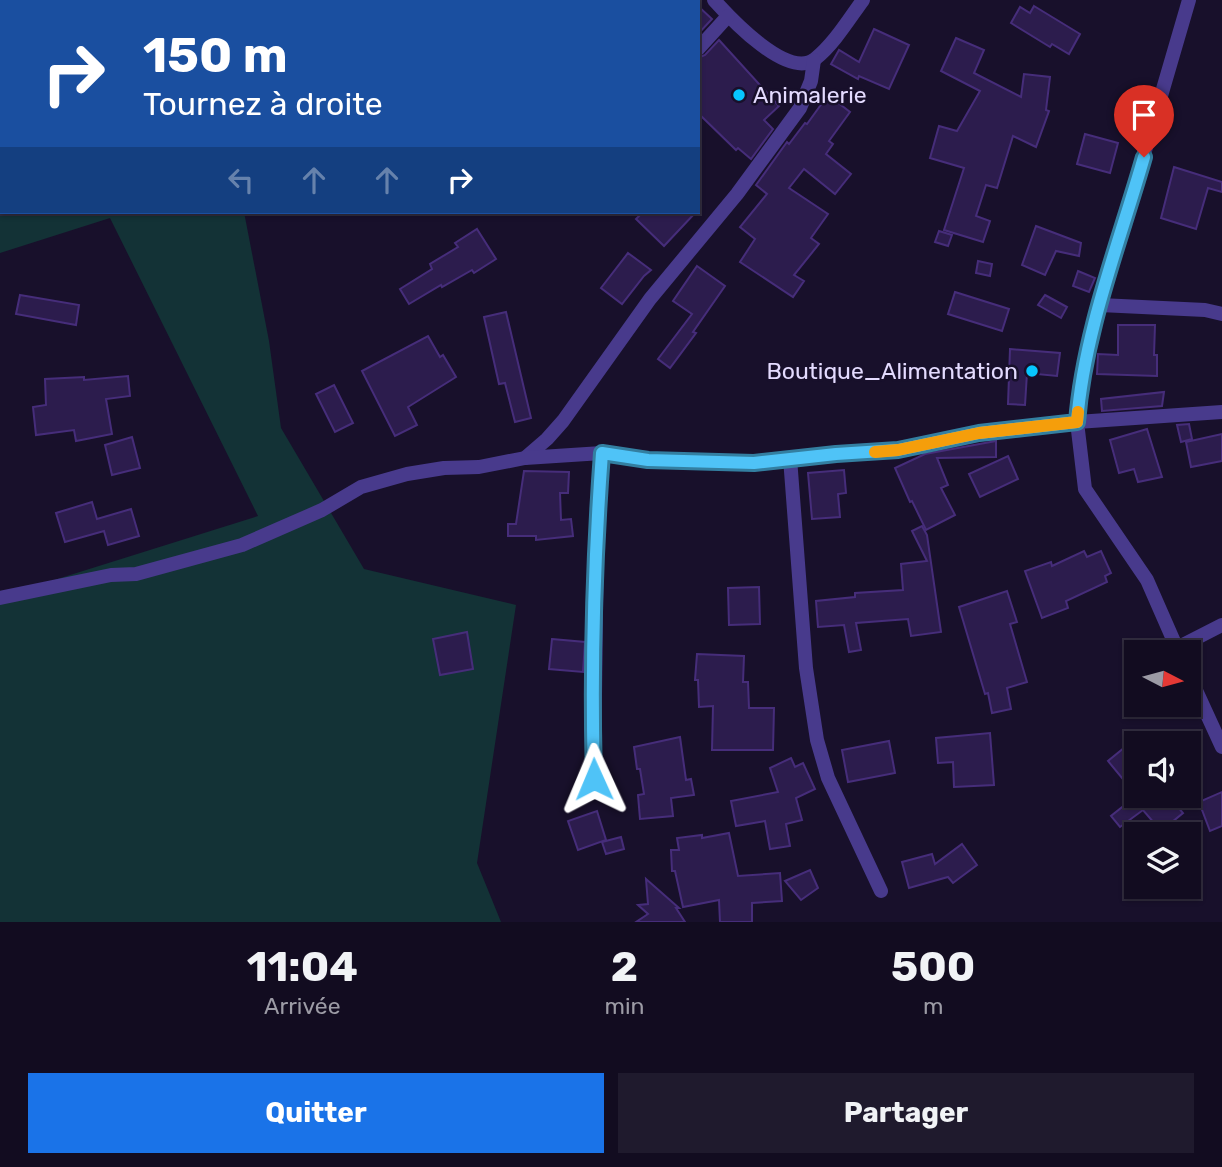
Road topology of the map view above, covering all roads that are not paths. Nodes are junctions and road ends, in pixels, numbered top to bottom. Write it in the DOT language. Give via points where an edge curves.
graph roads {
  1 [pos="714,0"];
  2 [pos="863,0"];
  3 [pos="1189,0"];
  4 [pos="728,16"];
  5 [pos="700,46"];
  6 [pos="814,60"];
  7 [pos="1100,305"];
  8 [pos="1222,314"];
  9 [pos="1222,412"];
  10 [pos="1077,422"];
  11 [pos="602,453"];
  12 [pos="525,458"];
  13 [pos="790,458"];
  14 [pos="0,598"];
  15 [pos="1222,625"];
  16 [pos="1174,640"];
  17 [pos="1196,640"];
  18 [pos="1201,701"];
  19 [pos="1222,747"];
  20 [pos="594,779"];
  21 [pos="881,891"];
  1 -- 4 [label="street"];
  2 -- 6 [label="street"];
  3 -- 7 [label="street"];
  4 -- 5 [label="street"];
  4 -- 6 [label="street" via="787,62 801,65"];
  6 -- 12 [label="street" via="800,108 768,153 650,299 563,421"];
  7 -- 8 [label="street"];
  7 -- 10 [label="street" via="1080,384"];
  9 -- 10 [label="street"];
  10 -- 13 [label="street" via="979,433 898,450"];
  10 -- 16 [label="street" via="1085,489 1147,580"];
  11 -- 12 [label="street"];
  11 -- 13 [label="street" via="648,460 754,463"];
  11 -- 20 [label="street"];
  12 -- 14 [label="street" via="407,474 361,487 323,510 242,545 136,574"];
  13 -- 21 [label="street" via="806,668 817,740 828,778"];
  15 -- 17 [label="street"];
  18 -- 19 [label="street"];
}
